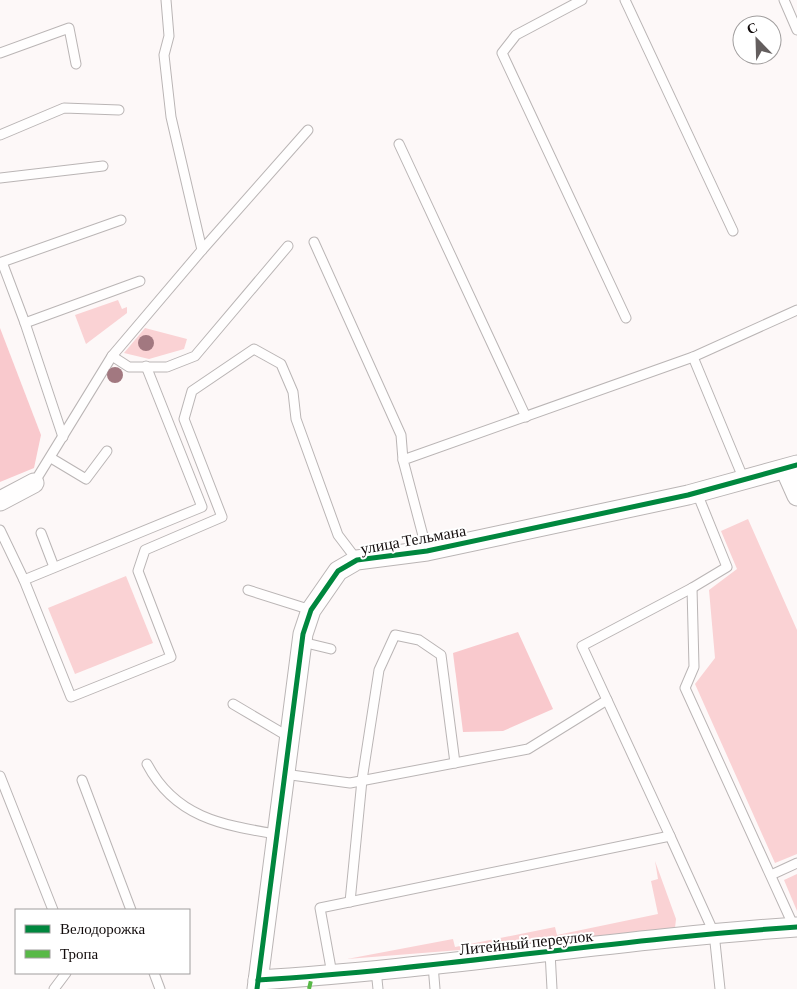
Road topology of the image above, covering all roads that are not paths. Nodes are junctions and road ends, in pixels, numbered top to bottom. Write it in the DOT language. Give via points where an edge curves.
graph roads {
  1 [pos="166,0"];
  2 [pos="582,0"];
  3 [pos="625,0"];
  4 [pos="784,0"];
  5 [pos="797,30"];
  6 [pos="0,53"];
  7 [pos="76,64"];
  8 [pos="119,110"];
  9 [pos="308,130"];
  10 [pos="0,135"];
  11 [pos="399,144"];
  12 [pos="103,166"];
  13 [pos="0,178"];
  14 [pos="121,220"];
  15 [pos="733,231"];
  16 [pos="314,242"];
  17 [pos="288,246"];
  18 [pos="202,250"];
  19 [pos="1,258"];
  20 [pos="140,281"];
  21 [pos="797,310"];
  22 [pos="626,318"];
  23 [pos="25,323"];
  24 [pos="112,356"];
  25 [pos="693,356"];
  26 [pos="146,366"];
  27 [pos="526,417"];
  28 [pos="63,437"];
  29 [pos="107,451"];
  30 [pos="51,458"];
  31 [pos="403,460"];
  32 [pos="791,467"];
  33 [pos="744,480"];
  34 [pos="34,483"];
  35 [pos="696,493"];
  36 [pos="797,496"];
  37 [pos="0,501"];
  38 [pos="0,530"];
  39 [pos="41,533"];
  40 [pos="427,551"];
  41 [pos="357,560"];
  42 [pos="54,568"];
  43 [pos="24,580"];
  44 [pos="692,588"];
  45 [pos="248,590"];
  46 [pos="312,610"];
  47 [pos="302,642"];
  48 [pos="331,649"];
  49 [pos="607,700"];
  50 [pos="233,704"];
  51 [pos="289,737"];
  52 [pos="455,763"];
  53 [pos="147,764"];
  54 [pos="284,774"];
  55 [pos="0,776"];
  56 [pos="82,780"];
  57 [pos="362,780"];
  58 [pos="276,834"];
  59 [pos="670,836"];
  60 [pos="797,863"];
  61 [pos="771,875"];
  62 [pos="350,902"];
  63 [pos="53,909"];
  64 [pos="131,909"];
  65 [pos="796,927"];
  66 [pos="714,933"];
  67 [pos="550,952"];
  68 [pos="433,965"];
  69 [pos="65,974"];
  70 [pos="154,974"];
  71 [pos="332,974"];
  72 [pos="377,980"];
  73 [pos="257,984"];
  74 [pos="54,989"];
  75 [pos="160,989"];
  76 [pos="435,989"];
  77 [pos="552,989"];
  78 [pos="720,989"];
  1 -- 18 [label="lane" via="169,36 164,55 171,117"];
  2 -- 22 [label="lane" via="516,35 502,53"];
  3 -- 15 [label="lane"];
  4 -- 5 [label="lane"];
  6 -- 7 [label="lane" via="69,28"];
  8 -- 10 [label="lane" via="64,108"];
  9 -- 18 [label="lane"];
  11 -- 27 [label="lane"];
  12 -- 13 [label="lane"];
  14 -- 19 [label="lane"];
  16 -- 31 [label="lane" via="401,435"];
  17 -- 26 [label="lane" via="195,356 167,367"];
  18 -- 24 [label="lane"];
  19 -- 23 [label="lane"];
  20 -- 23 [label="lane"];
  21 -- 25 [label="lane"];
  23 -- 28 [label="lane"];
  24 -- 26 [label="lane" via="129,367"];
  24 -- 28 [label="lane"];
  25 -- 27 [label="lane"];
  25 -- 33 [label="lane"];
  26 -- 42 [label="lane" via="202,507"];
  27 -- 31 [label="lane"];
  28 -- 30 [label="lane"];
  29 -- 30 [label="lane" via="86,479"];
  30 -- 34 [label="lane"];
  31 -- 40 [label="lane"];
  32 -- 33 [label="street, улица Тельмана"];
  32 -- 36 [label="street"];
  33 -- 35 [label="street, улица Тельмана"];
  34 -- 37 [label="street"];
  35 -- 40 [label="street, улица Тельмана"];
  35 -- 44 [label="lane" via="726,568"];
  38 -- 43 [label="lane"];
  39 -- 42 [label="lane"];
  40 -- 41 [label="street, улица Тельмана"];
  41 -- 43 [label="lane" via="338,535 296,420 293,392 282,364 254,349 192,392 184,420 222,517 145,550 138,572 171,657 71,697"];
  41 -- 46 [label="street, улица Тельмана" via="338,571"];
  42 -- 43 [label="lane"];
  44 -- 49 [label="lane" via="582,646"];
  44 -- 61 [label="lane" via="694,667 685,688"];
  45 -- 46 [label="lane"];
  46 -- 47 [label="street, улица Тельмана"];
  47 -- 48 [label="lane"];
  47 -- 51 [label="street, улица Тельмана"];
  49 -- 52 [label="lane" via="528,749"];
  49 -- 59 [label="lane"];
  50 -- 51 [label="lane"];
  51 -- 54 [label="street, улица Тельмана"];
  52 -- 57 [label="lane"];
  52 -- 57 [label="lane" via="442,655 419,640 395,635 379,670"];
  53 -- 58 [label="lane" via="155,779 183,807 221,824"];
  54 -- 57 [label="lane" via="350,783"];
  54 -- 58 [label="street, улица Тельмана"];
  55 -- 63 [label="lane"];
  56 -- 64 [label="lane"];
  57 -- 62 [label="lane"];
  58 -- 73 [label="street, улица Тельмана"];
  59 -- 62 [label="lane"];
  59 -- 66 [label="lane"];
  60 -- 61 [label="lane"];
  61 -- 65 [label="lane"];
  62 -- 71 [label="lane" via="320,908"];
  65 -- 66 [label="street, Литейный переулок"];
  66 -- 67 [label="street, Литейный переулок"];
  66 -- 78 [label="lane"];
  67 -- 68 [label="street, Литейный переулок"];
  67 -- 77 [label="lane"];
  68 -- 72 [label="street, Литейный переулок"];
  68 -- 76 [label="lane"];
  69 -- 74 [label="lane"];
  70 -- 75 [label="lane"];
  71 -- 72 [label="street, Литейный переулок"];
  71 -- 73 [label="street, Литейный переулок"];
}
